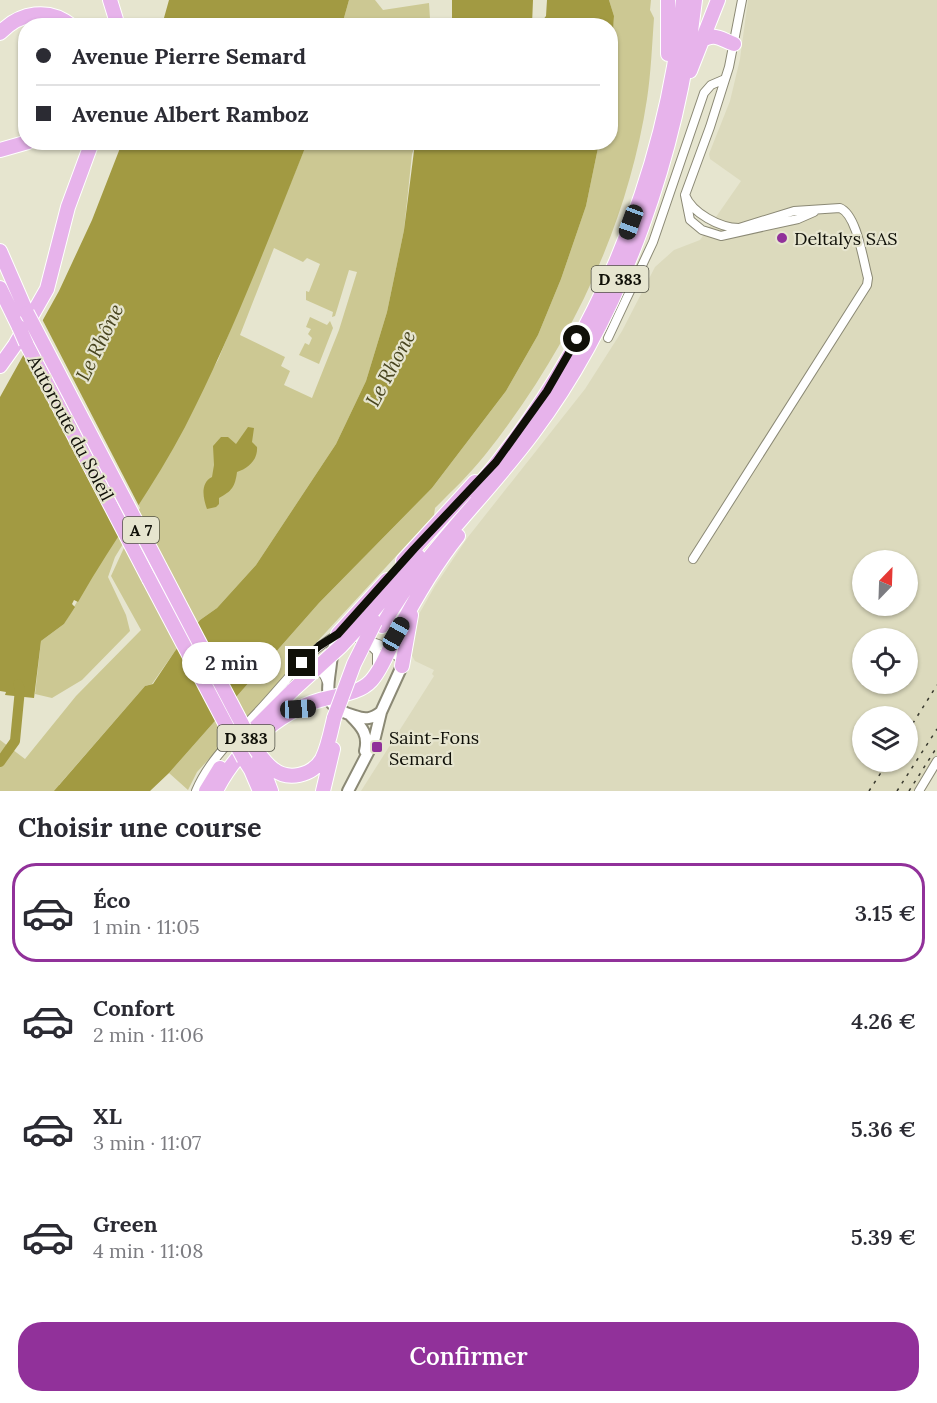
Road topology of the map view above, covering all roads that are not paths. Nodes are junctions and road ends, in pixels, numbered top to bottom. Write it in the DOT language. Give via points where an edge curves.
graph roads {
  1 [pos="108,0"];
  2 [pos="668,0"];
  3 [pos="683,0"];
  4 [pos="695,0"];
  5 [pos="718,0"];
  6 [pos="742,0"];
  7 [pos="23,18"];
  8 [pos="59,18"];
  9 [pos="110,18"];
  10 [pos="115,18"];
  11 [pos="18,20"];
  12 [pos="0,33"];
  13 [pos="701,41"];
  14 [pos="734,44"];
  15 [pos="683,78"];
  16 [pos="725,79"];
  17 [pos="669,92"];
  18 [pos="18,139"];
  19 [pos="18,144"];
  20 [pos="3,146"];
  21 [pos="89,150"];
  22 [pos="685,195"];
  23 [pos="824,209"];
  24 [pos="0,251"];
  25 [pos="0,288"];
  26 [pos="0,303"];
  27 [pos="18,330"];
  28 [pos="608,338"];
  29 [pos="0,366"];
  30 [pos="533,433"];
  31 [pos="496,462"];
  32 [pos="693,559"];
  33 [pos="413,605"];
  34 [pos="375,621"];
  35 [pos="338,634"];
  36 [pos="365,641"];
  37 [pos="389,650"];
  38 [pos="402,666"];
  39 [pos="293,674"];
  40 [pos="375,676"];
  41 [pos="327,682"];
  42 [pos="328,698"];
  43 [pos="298,709"];
  44 [pos="381,712"];
  45 [pos="341,716"];
  46 [pos="254,747"];
  47 [pos="244,759"];
  48 [pos="937,761"];
  49 [pos="361,764"];
  50 [pos="196,791"];
  51 [pos="206,791"];
  52 [pos="216,791"];
  53 [pos="254,791"];
  54 [pos="260,791"];
  55 [pos="271,791"];
  56 [pos="323,791"];
  57 [pos="348,791"];
  58 [pos="919,791"];
  1 -- 9 [label="highway"];
  1 -- 10 [label="highway"];
  2 -- 17 [label="highway" via="669,46 664,81"];
  3 -- 17 [label="highway, D 383"];
  4 -- 15 [label="highway, D 383"];
  5 -- 13 [label="highway"];
  6 -- 14 [label="street"];
  7 -- 8 [label="highway" via="33,14"];
  11 -- 12 [label="highway"];
  13 -- 14 [label="highway" via="712,35"];
  13 -- 15 [label="highway" via="692,69"];
  14 -- 16 [label="street"];
  15 -- 30 [label="highway, D 383" via="661,168 634,248 570,376"];
  16 -- 22 [label="street"];
  16 -- 28 [label="street" via="704,93 652,242"];
  17 -- 31 [label="highway, D 383" via="645,184 603,289 547,391"];
  18 -- 20 [label="highway"];
  19 -- 20 [label="highway"];
  21 -- 29 [label="highway" via="70,200 47,289"];
  22 -- 23 [label="street" via="695,210 730,228 794,211"];
  22 -- 23 [label="street" via="690,220 702,230 722,236 798,219"];
  23 -- 32 [label="street" via="846,210 852,220 867,285"];
  24 -- 46 [label="highway, Autoroute du Soleil / A 7, bridge" via="27,313"];
  25 -- 27 [label="highway, Autoroute du Soleil / A 7"];
  26 -- 27 [label="highway"];
  27 -- 47 [label="highway, Autoroute du Soleil / A 7, bridge"];
  30 -- 33 [label="highway" via="520,457 446,551"];
  30 -- 34 [label="highway, D 383"];
  31 -- 34 [label="highway, D 383" via="420,553"];
  31 -- 35 [label="highway"];
  33 -- 37 [label="highway"];
  33 -- 38 [label="highway"];
  34 -- 45 [label="highway, D 383"];
  34 -- 51 [label="highway, D 383, bridge" via="293,690 226,761"];
  35 -- 36 [label="street"];
  35 -- 39 [label="street" via="319,646"];
  35 -- 41 [label="street"];
  36 -- 37 [label="street"];
  36 -- 40 [label="street" via="377,654"];
  37 -- 38 [label="street" via="398,656"];
  37 -- 40 [label="highway"];
  38 -- 44 [label="street"];
  39 -- 41 [label="street" via="315,667"];
  39 -- 50 [label="street" via="222,751"];
  40 -- 42 [label="highway" via="362,688"];
  41 -- 42 [label="street"];
  42 -- 43 [label="highway"];
  42 -- 45 [label="street"];
  43 -- 45 [label="highway" via="317,708"];
  43 -- 52 [label="highway" via="260,735 231,767"];
  44 -- 45 [label="street" via="370,718"];
  44 -- 49 [label="street" via="374,741"];
  45 -- 46 [label="highway" via="323,757 306,773 292,776 277,772"];
  45 -- 49 [label="street" via="361,726 366,736"];
  45 -- 56 [label="highway, D 383"];
  46 -- 55 [label="highway, Autoroute du Soleil / A 7"];
  47 -- 53 [label="highway"];
  47 -- 54 [label="highway, Autoroute du Soleil / A 7"];
  48 -- 58 [label="street"];
  49 -- 57 [label="street"];
}
